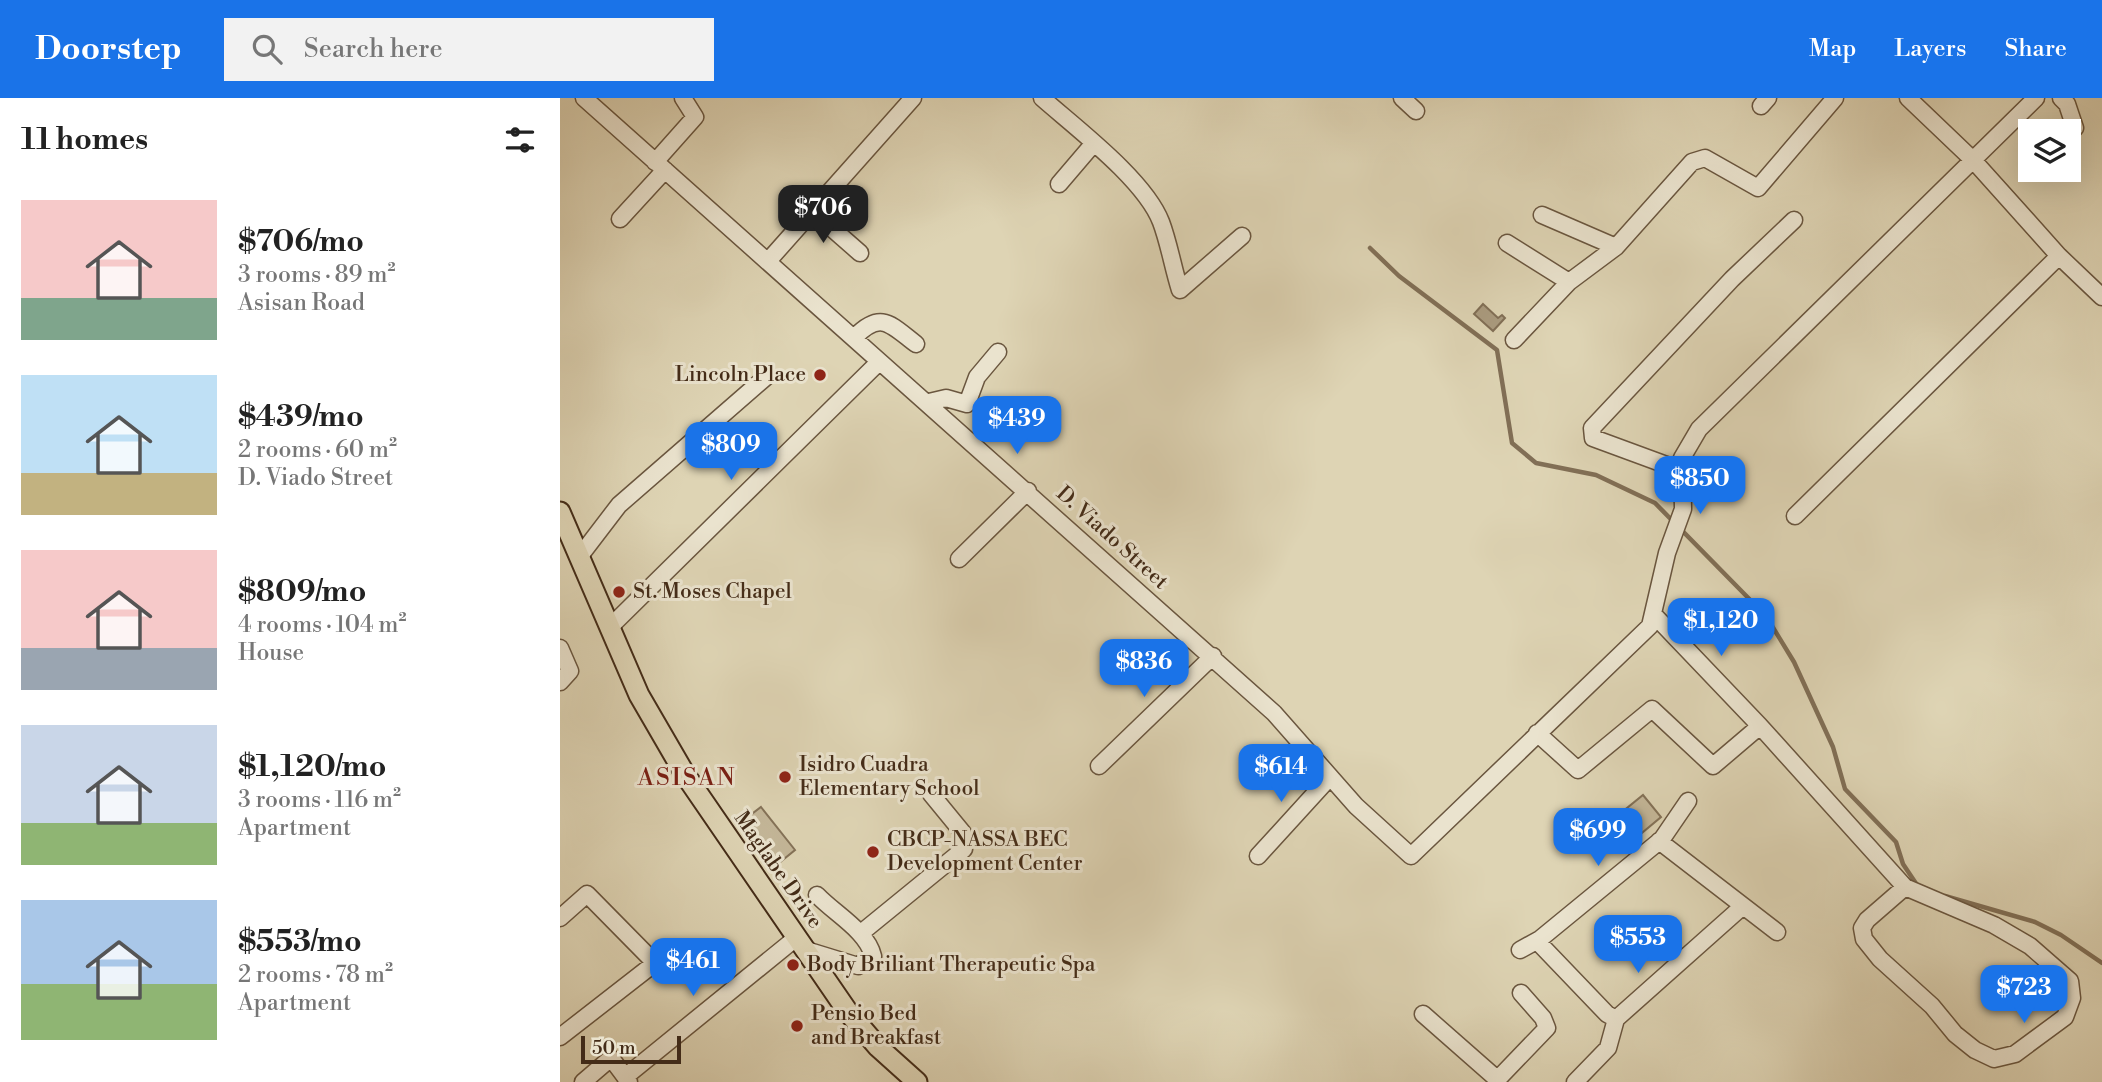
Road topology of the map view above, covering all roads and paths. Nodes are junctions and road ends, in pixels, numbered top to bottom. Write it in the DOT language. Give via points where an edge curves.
graph roads {
  1 [pos="683,98"];
  2 [pos="913,98"];
  3 [pos="1042,98"];
  4 [pos="1402,98"];
  5 [pos="1835,98"];
  6 [pos="1908,98"];
  7 [pos="2036,98"];
  8 [pos="2061,98"];
  9 [pos="590,100"];
  10 [pos="1416,111"];
  11 [pos="2072,119"];
  12 [pos="1094,142"];
  13 [pos="1973,160"];
  14 [pos="660,166"];
  15 [pos="1059,184"];
  16 [pos="811,210"];
  17 [pos="1542,215"];
  18 [pos="620,219"];
  19 [pos="1794,220"];
  20 [pos="1241,236"];
  21 [pos="1507,243"];
  22 [pos="1616,247"];
  23 [pos="860,253"];
  24 [pos="2059,256"];
  25 [pos="769,260"];
  26 [pos="1569,282"];
  27 [pos="2102,297"];
  28 [pos="855,337"];
  29 [pos="1514,340"];
  30 [pos="915,344"];
  31 [pos="998,352"];
  32 [pos="878,363"];
  33 [pos="766,377"];
  34 [pos="929,402"];
  35 [pos="1680,470"];
  36 [pos="1028,491"];
  37 [pos="560,512"];
  38 [pos="1795,516"];
  39 [pos="580,556"];
  40 [pos="959,559"];
  41 [pos="1655,616"];
  42 [pos="609,628"];
  43 [pos="560,648"];
  44 [pos="1213,656"];
  45 [pos="560,682"];
  46 [pos="1760,726"];
  47 [pos="1537,733"];
  48 [pos="1099,766"];
  49 [pos="1331,777"];
  50 [pos="932,794"];
  51 [pos="1688,801"];
  52 [pos="1659,841"];
  53 [pos="1258,856"];
  54 [pos="1905,887"];
  55 [pos="817,895"];
  56 [pos="1743,906"];
  57 [pos="560,918"];
  58 [pos="1777,932"];
  59 [pos="861,933"];
  60 [pos="1537,941"];
  61 [pos="801,944"];
  62 [pos="1520,950"];
  63 [pos="1521,993"];
  64 [pos="1423,1014"];
  65 [pos="1616,1019"];
  66 [pos="560,1037"];
  67 [pos="627,1080"];
  68 [pos="1496,1081"];
  69 [pos="583,1082"];
  70 [pos="917,1082"];
  71 [pos="1575,1082"];
  1 -- 14 [label="street" via="695,117"];
  2 -- 16 [label="street"];
  3 -- 12 [label="street"];
  4 -- 10 [label="street"];
  5 -- 22 [label="street" via="1758,188 1698,158"];
  6 -- 13 [label="street"];
  7 -- 13 [label="street"];
  8 -- 11 [label="street"];
  9 -- 14 [label="street, D. Viado Street"];
  12 -- 15 [label="street"];
  12 -- 20 [label="street" via="1142,191 1161,221 1180,290"];
  13 -- 24 [label="street"];
  13 -- 35 [label="street" via="1699,429"];
  14 -- 18 [label="street"];
  14 -- 25 [label="street, D. Viado Street"];
  16 -- 23 [label="street"];
  16 -- 25 [label="street"];
  17 -- 22 [label="street"];
  19 -- 35 [label="street" via="1592,428 1593,438"];
  21 -- 26 [label="street"];
  22 -- 26 [label="street"];
  24 -- 27 [label="street"];
  24 -- 38 [label="street"];
  25 -- 28 [label="street, D. Viado Street"];
  26 -- 29 [label="street"];
  28 -- 30 [label="street" via="877,321 887,321"];
  28 -- 32 [label="street, D. Viado Street"];
  31 -- 34 [label="street" via="977,377 967,404 946,398"];
  32 -- 34 [label="street, D. Viado Street"];
  32 -- 42 [label="street"];
  33 -- 39 [label="street" via="619,505"];
  34 -- 36 [label="street, D. Viado Street"];
  35 -- 41 [label="street" via="1683,509 1667,553"];
  36 -- 40 [label="street"];
  36 -- 44 [label="street, D. Viado Street"];
  37 -- 39 [label="main road, Maglabe Drive"];
  39 -- 42 [label="main road, Maglabe Drive"];
  41 -- 46 [label="street"];
  41 -- 47 [label="street" via="1644,633"];
  42 -- 61 [label="main road, Maglabe Drive" via="639,695 686,776"];
  43 -- 45 [label="street" via="570,670"];
  44 -- 48 [label="street"];
  44 -- 49 [label="street, D. Viado Street" via="1289,726"];
  46 -- 47 [label="street" via="1713,766 1652,709 1578,771"];
  46 -- 54 [label="street"];
  47 -- 49 [label="street, D. Viado Street" via="1410,856"];
  49 -- 53 [label="street"];
  50 -- 59 [label="street" via="963,833 964,849"];
  51 -- 52 [label="street"];
  52 -- 56 [label="street"];
  52 -- 60 [label="street"];
  54 -- 54 [label="street" via="1994,925 2030,946 2070,981 2072,998 2065,1017 2015,1054 1994,1059 1955,1034 1864,939 1862,928 1867,920"];
  55 -- 59 [label="street"];
  56 -- 58 [label="street"];
  56 -- 65 [label="street"];
  57 -- 66 [label="street" via="587,894 655,963"];
  59 -- 61 [label="street" via="873,956 858,966"];
  60 -- 62 [label="street"];
  60 -- 65 [label="street"];
  61 -- 67 [label="street"];
  61 -- 70 [label="main road, Maglabe Drive" via="877,1047"];
  63 -- 68 [label="street" via="1547,1028"];
  64 -- 68 [label="street"];
  65 -- 71 [label="street" via="1608,1048"];
  67 -- 69 [label="street" via="611,1058"];
}
